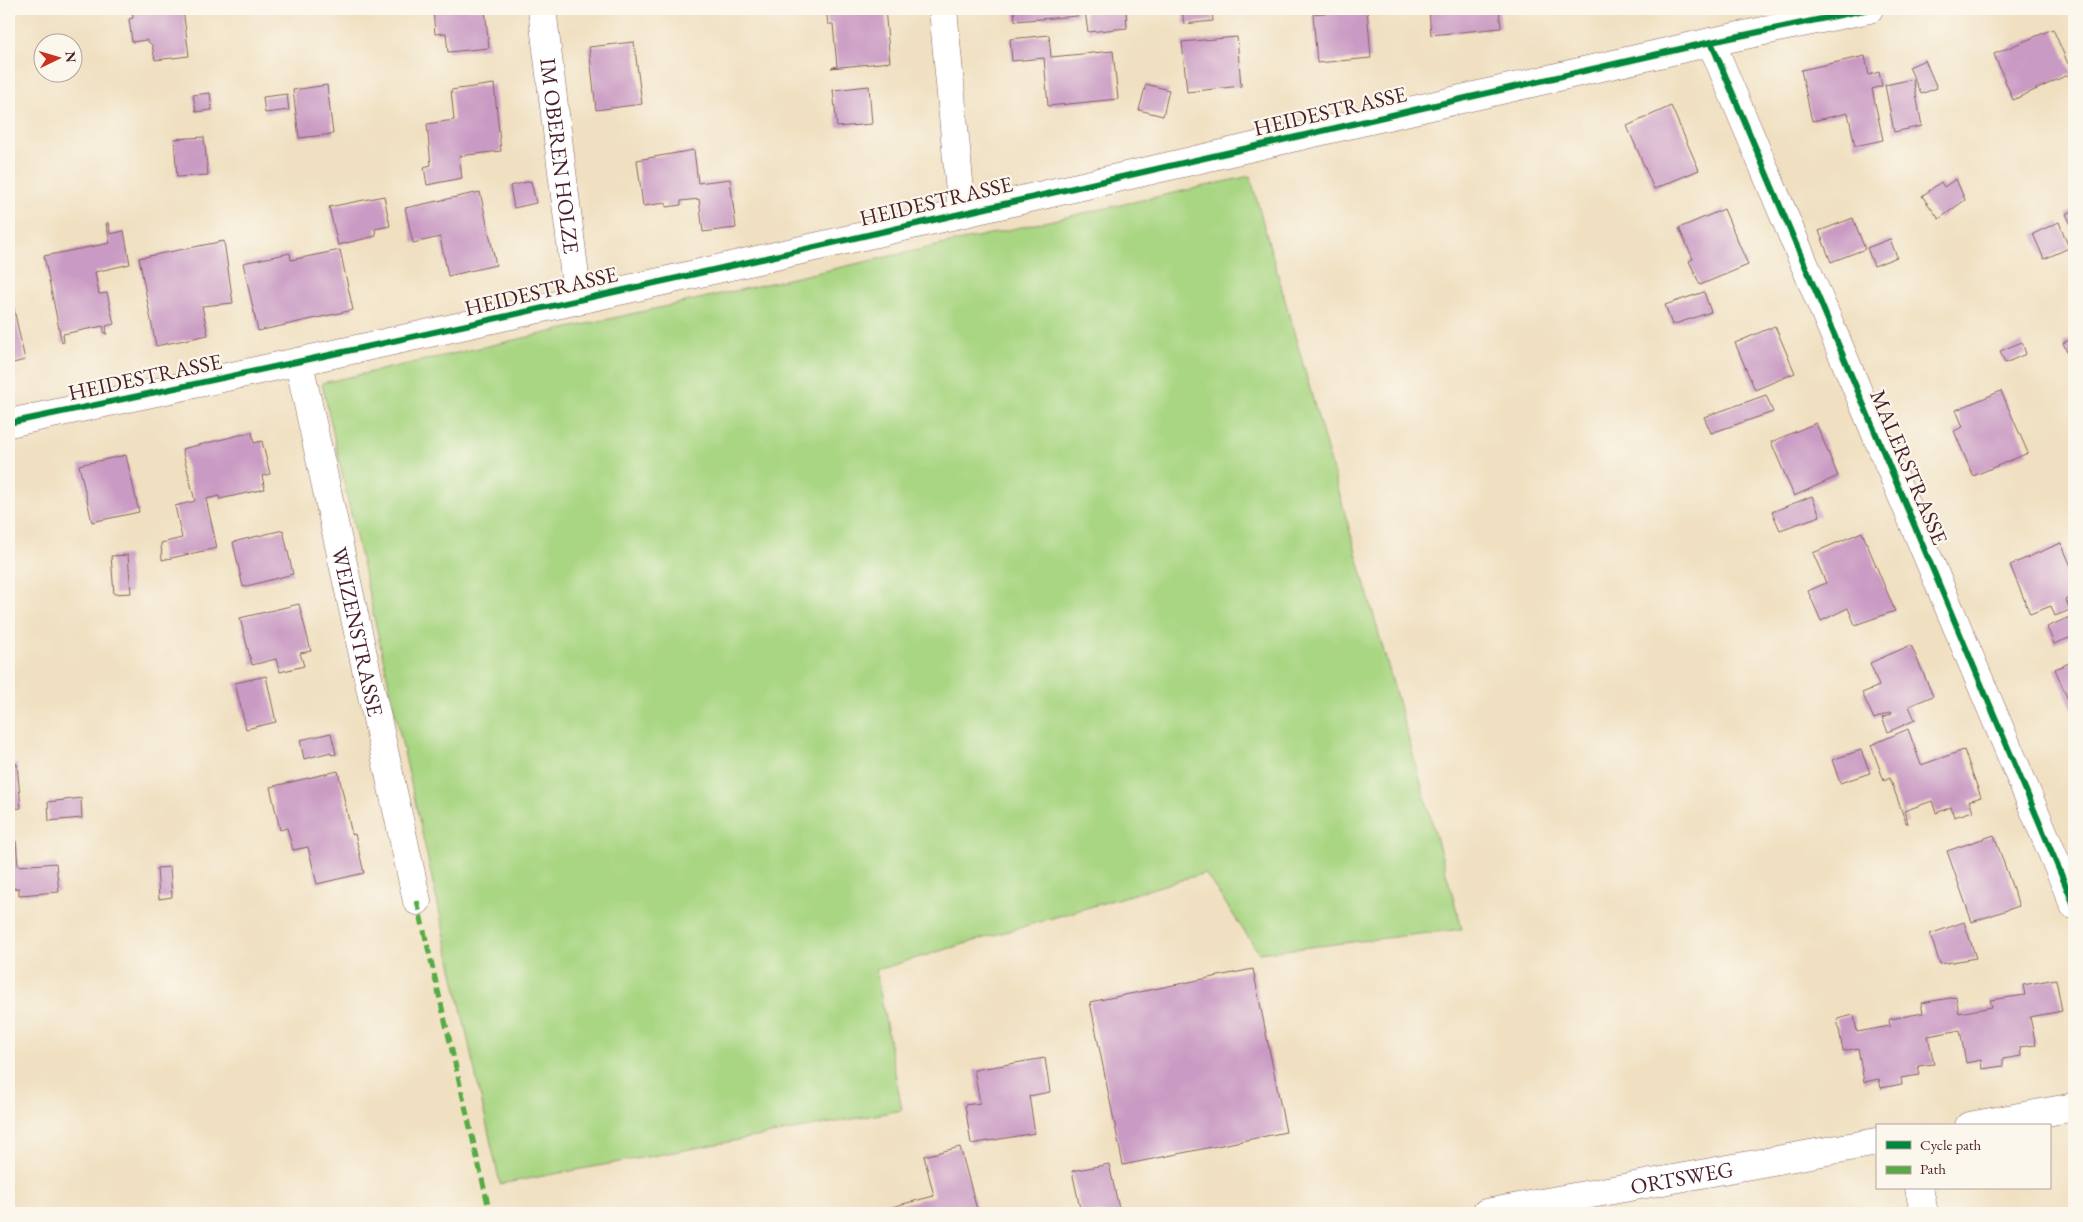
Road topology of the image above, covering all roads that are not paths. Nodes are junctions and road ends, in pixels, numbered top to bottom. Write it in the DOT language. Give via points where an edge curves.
graph roads {
  1 [pos="542,9"];
  2 [pos="943,9"];
  3 [pos="1869,9"];
  4 [pos="1710,42"];
  5 [pos="962,213"];
  6 [pos="578,301"];
  7 [pos="299,363"];
  8 [pos="9,423"];
  9 [pos="417,901"];
  10 [pos="2074,905"];
  11 [pos="2074,1107"];
  12 [pos="1980,1124"];
  13 [pos="1876,1142"];
  14 [pos="1919,1190"];
  15 [pos="1486,1213"];
  16 [pos="1924,1213"];
  1 -- 6 [label="street, IM OBEREN HOLZE"];
  2 -- 5 [label="street"];
  3 -- 4 [label="street, HEIDESTRASSE"];
  4 -- 5 [label="street, HEIDESTRASSE"];
  4 -- 10 [label="street, MALERSTRASSE"];
  5 -- 6 [label="street, HEIDESTRASSE"];
  6 -- 7 [label="street, HEIDESTRASSE"];
  7 -- 8 [label="street, HEIDESTRASSE"];
  7 -- 9 [label="street, WEIZENSTRASSE"];
  11 -- 12 [label="street"];
  13 -- 15 [label="street, ORTSWEG"];
  14 -- 16 [label="street"];
}
